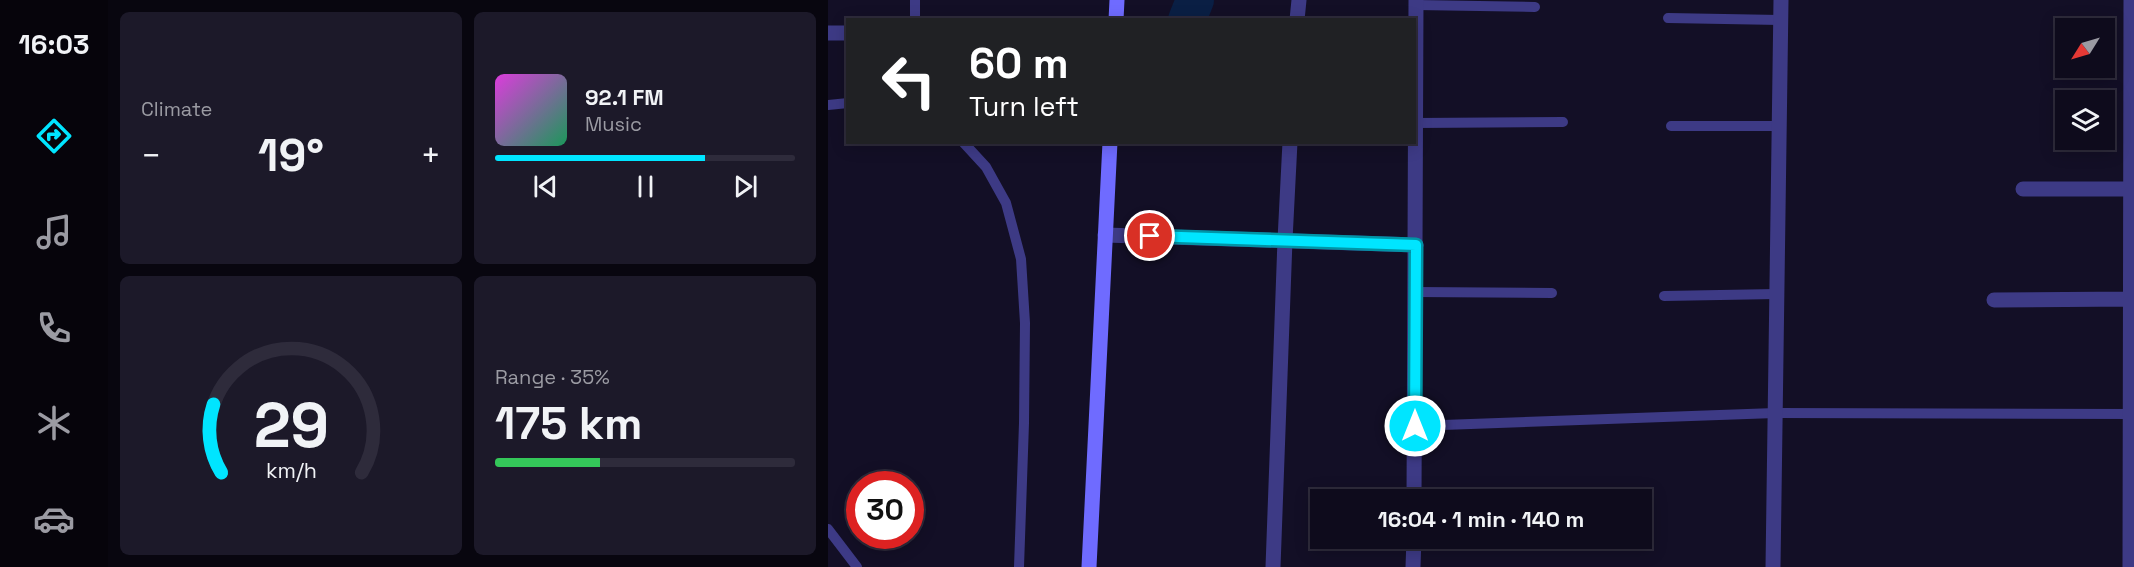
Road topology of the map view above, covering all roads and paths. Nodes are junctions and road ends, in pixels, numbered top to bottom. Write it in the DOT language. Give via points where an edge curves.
graph roads {
  1 [pos="915,0"];
  2 [pos="1117,0"];
  3 [pos="1299,0"];
  4 [pos="1781,0"];
  5 [pos="2132,0"];
  6 [pos="1416,2"];
  7 [pos="1535,7"];
  8 [pos="915,18"];
  9 [pos="1116,18"];
  10 [pos="1298,18"];
  11 [pos="1668,18"];
  12 [pos="1781,20"];
  13 [pos="828,33"];
  14 [pos="846,33"];
  15 [pos="846,103"];
  16 [pos="828,105"];
  17 [pos="1563,122"];
  18 [pos="1416,123"];
  19 [pos="1671,126"];
  20 [pos="1780,126"];
  21 [pos="965,144"];
  22 [pos="1110,144"];
  23 [pos="1290,144"];
  24 [pos="2022,189"];
  25 [pos="2131,189"];
  26 [pos="1105,235"];
  27 [pos="1285,240"];
  28 [pos="1416,245"];
  29 [pos="1415,292"];
  30 [pos="1552,293"];
  31 [pos="1776,294"];
  32 [pos="1664,296"];
  33 [pos="2131,299"];
  34 [pos="1994,300"];
  35 [pos="1775,413"];
  36 [pos="2132,414"];
  37 [pos="1415,426"];
  38 [pos="1414,489"];
  39 [pos="828,528"];
  40 [pos="1414,549"];
  41 [pos="857,567"];
  42 [pos="1019,567"];
  43 [pos="1089,567"];
  44 [pos="1273,567"];
  45 [pos="1413,567"];
  46 [pos="1773,567"];
  47 [pos="2130,567"];
  1 -- 8 [label="lane"];
  2 -- 9 [label="street"];
  3 -- 10 [label="street"];
  4 -- 12 [label="street"];
  5 -- 25 [label="street"];
  6 -- 7 [label="lane"];
  6 -- 18 [label="street"];
  11 -- 12 [label="lane"];
  12 -- 20 [label="street"];
  13 -- 14 [label="street"];
  15 -- 16 [label="lane"];
  17 -- 18 [label="lane"];
  18 -- 28 [label="street"];
  19 -- 20 [label="lane"];
  20 -- 31 [label="street"];
  21 -- 42 [label="lane" via="986,167 1006,203 1020,259 1025,334"];
  22 -- 26 [label="street"];
  23 -- 27 [label="street"];
  24 -- 25 [label="street"];
  25 -- 33 [label="street"];
  26 -- 27 [label="street"];
  26 -- 43 [label="street"];
  27 -- 28 [label="street"];
  27 -- 44 [label="street"];
  28 -- 29 [label="street"];
  29 -- 30 [label="lane"];
  29 -- 37 [label="street"];
  31 -- 32 [label="lane"];
  31 -- 35 [label="street"];
  33 -- 34 [label="street"];
  33 -- 36 [label="street"];
  35 -- 36 [label="lane"];
  35 -- 37 [label="lane"];
  35 -- 46 [label="street"];
  36 -- 47 [label="street"];
  37 -- 38 [label="street"];
  39 -- 41 [label="lane"];
  40 -- 45 [label="street"];
}
